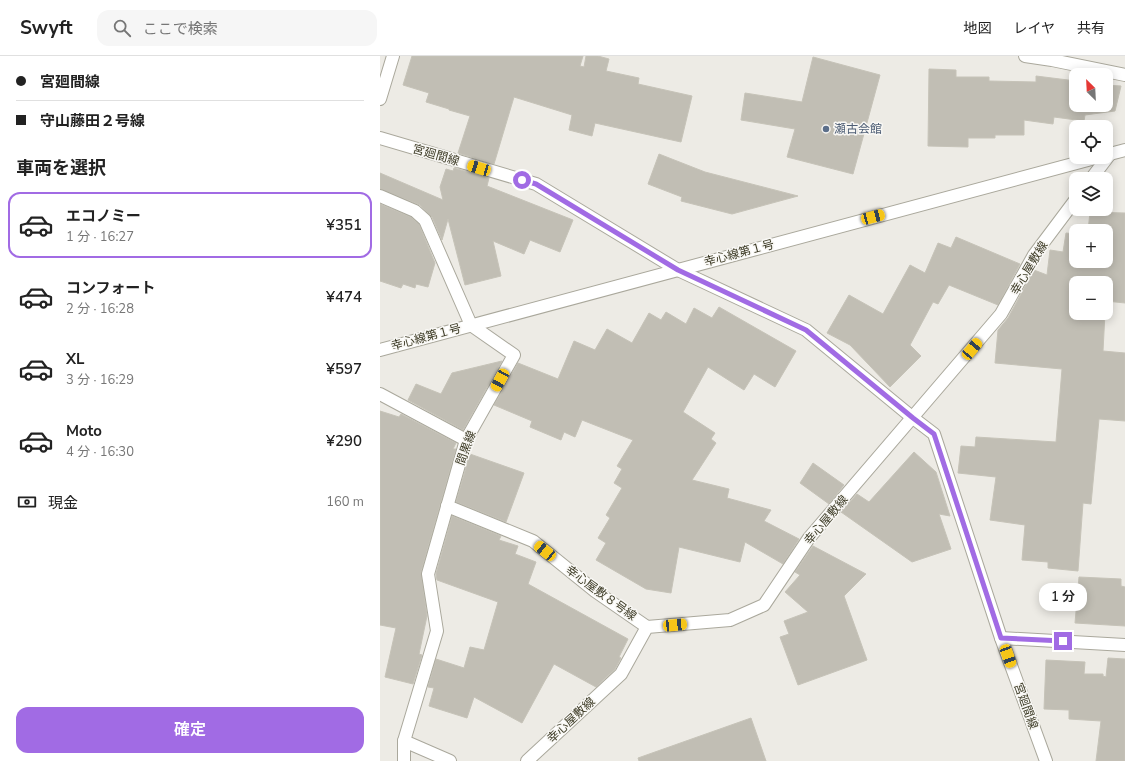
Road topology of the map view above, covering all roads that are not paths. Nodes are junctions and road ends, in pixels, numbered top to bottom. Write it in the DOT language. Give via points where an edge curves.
graph roads {
  1 [pos="393,56"];
  2 [pos="1025,56"];
  3 [pos="1052,58"];
  4 [pos="1125,74"];
  5 [pos="380,99"];
  6 [pos="380,138"];
  7 [pos="1125,150"];
  8 [pos="1113,153"];
  9 [pos="1072,164"];
  10 [pos="380,196"];
  11 [pos="1069,208"];
  12 [pos="678,270"];
  13 [pos="471,325"];
  14 [pos="380,350"];
  15 [pos="380,394"];
  16 [pos="913,418"];
  17 [pos="466,440"];
  18 [pos="447,506"];
  19 [pos="647,627"];
  20 [pos="1001,638"];
  21 [pos="1125,645"];
  22 [pos="404,740"];
  23 [pos="404,761"];
  24 [pos="450,761"];
  25 [pos="528,761"];
  26 [pos="1046,761"];
  1 -- 5 [label="street"];
  2 -- 3 [label="street"];
  3 -- 4 [label="street"];
  6 -- 12 [label="street, 宮廻間線" via="536,184"];
  7 -- 8 [label="street, 幸心線第１号"];
  9 -- 12 [label="street, 幸心線第１号"];
  10 -- 13 [label="street" via="415,211 425,220"];
  11 -- 16 [label="street, 幸心屋敷線" via="1034,255 1001,314"];
  12 -- 13 [label="street, 幸心線第１号"];
  12 -- 16 [label="street, 宮廻間線" via="806,330"];
  13 -- 14 [label="street, 幸心線第１号"];
  13 -- 17 [label="street, 間黒線" via="514,356"];
  15 -- 17 [label="street"];
  16 -- 19 [label="street, 幸心屋敷線" via="809,538 764,605 730,620"];
  16 -- 20 [label="street, 宮廻間線" via="934,434"];
  17 -- 18 [label="street, 間黒線"];
  18 -- 19 [label="street, 幸心屋敷８号線" via="533,541 595,591"];
  18 -- 22 [label="street, 間黒線" via="428,574 437,631"];
  19 -- 25 [label="street, 幸心屋敷線" via="621,674"];
  20 -- 21 [label="street"];
  20 -- 26 [label="street, 宮廻間線"];
  22 -- 23 [label="street, 間黒線"];
  22 -- 24 [label="street"];
}
